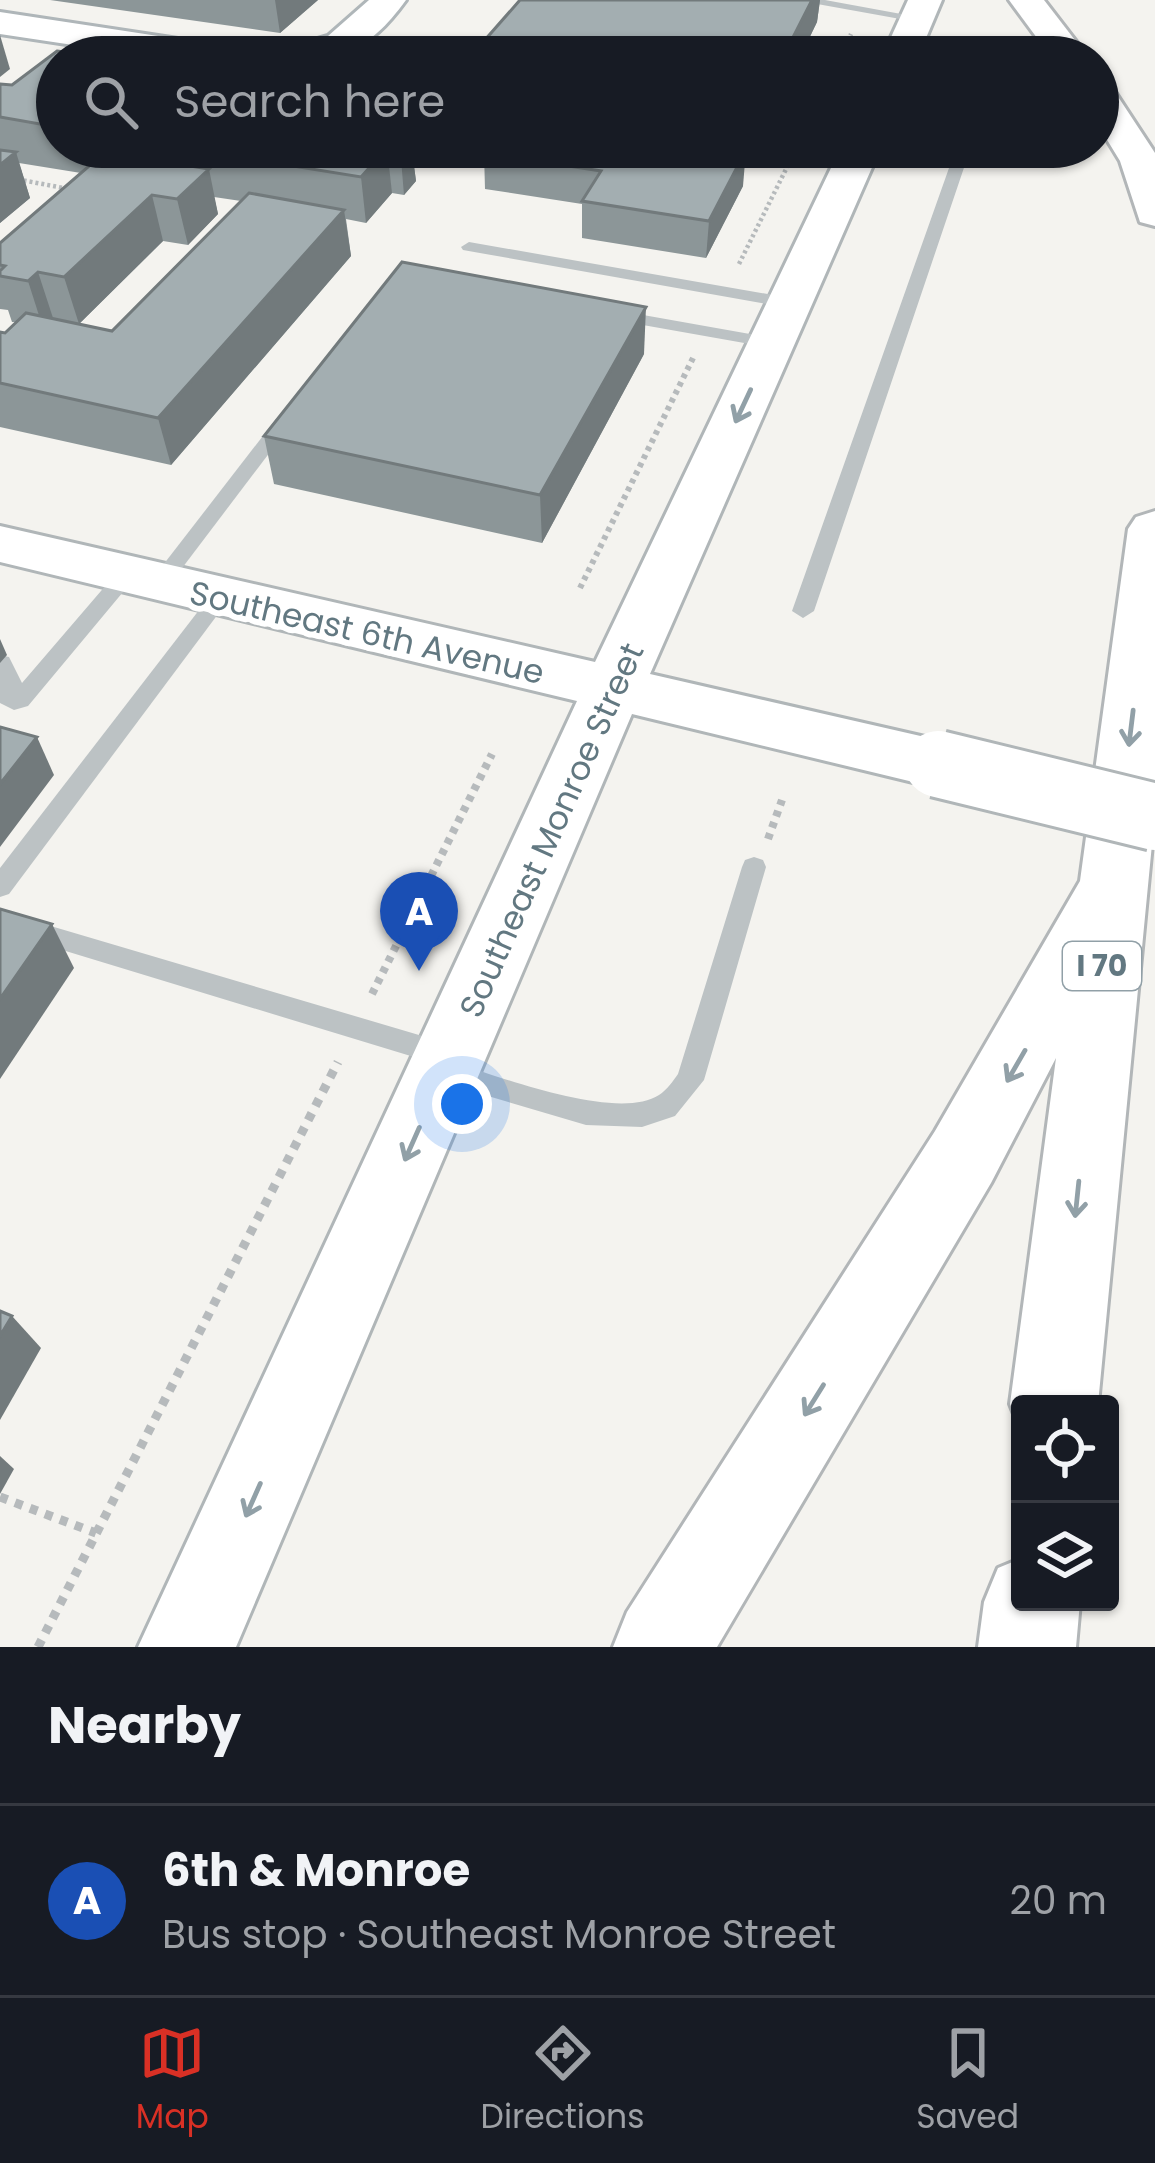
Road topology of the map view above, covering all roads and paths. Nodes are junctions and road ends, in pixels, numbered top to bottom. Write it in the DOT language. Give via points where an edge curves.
graph roads {
  1 [pos="389,0"];
  2 [pos="801,0"];
  3 [pos="1025,0"];
  4 [pos="921,9"];
  5 [pos="0,23"];
  6 [pos="86,36"];
  7 [pos="350,36"];
  8 [pos="1053,36"];
  9 [pos="1119,128"];
  10 [pos="786,168"];
  11 [pos="852,168"];
  12 [pos="957,168"];
  13 [pos="0,176"];
  14 [pos="52,204"];
  15 [pos="1155,213"];
  16 [pos="469,247"];
  17 [pos="726,292"];
  18 [pos="585,309"];
  19 [pos="781,323"];
  20 [pos="706,332"];
  21 [pos="298,403"];
  22 [pos="1155,529"];
  23 [pos="0,544"];
  24 [pos="143,579"];
  25 [pos="580,588"];
  26 [pos="220,597"];
  27 [pos="803,611"];
  28 [pos="1,662"];
  29 [pos="612,691"];
  30 [pos="7,700"];
  31 [pos="492,754"];
  32 [pos="1155,817"];
  33 [pos="754,867"];
  34 [pos="0,887"];
  35 [pos="1111,889"];
  36 [pos="0,921"];
  37 [pos="355,1028"];
  38 [pos="448,1064"];
  39 [pos="1055,1395"];
  40 [pos="0,1497"];
  41 [pos="96,1533"];
  42 [pos="1031,1611"];
  43 [pos="38,1647"];
  44 [pos="187,1647"];
  45 [pos="662,1647"];
  46 [pos="1027,1647"];
  1 -- 7 [label="main road"];
  2 -- 4 [label="lane"];
  3 -- 8 [label="main road"];
  5 -- 6 [label="main road"];
  9 -- 15 [label="main road" via="1140,161"];
  10 -- 17 [label="path"];
  11 -- 19 [label="main road, Southeast Monroe Street"];
  12 -- 27 [label="lane"];
  13 -- 14 [label="path" via="69,189"];
  16 -- 17 [label="lane"];
  17 -- 19 [label="lane"];
  18 -- 20 [label="lane"];
  19 -- 20 [label="lane"];
  19 -- 29 [label="main road, Southeast Monroe Street, one-way"];
  20 -- 25 [label="path"];
  21 -- 24 [label="lane"];
  22 -- 35 [label="main road, I 70, one-way"];
  23 -- 24 [label="main road, Southeast 6th Avenue"];
  24 -- 26 [label="main road, Southeast 6th Avenue"];
  24 -- 30 [label="lane"];
  26 -- 29 [label="main road, Southeast 6th Avenue"];
  26 -- 34 [label="lane"];
  28 -- 30 [label="lane"];
  29 -- 32 [label="main road, Southeast 6th Avenue, bridge"];
  29 -- 38 [label="main road, Southeast Monroe Street"];
  31 -- 37 [label="path"];
  33 -- 38 [label="lane" via="690,1080 667,1107 619,1116 571,1108"];
  35 -- 39 [label="main road, I 70, one-way"];
  35 -- 45 [label="main road, one-way" via="963,1157"];
  36 -- 37 [label="lane"];
  37 -- 38 [label="lane"];
  37 -- 41 [label="path"];
  38 -- 44 [label="main road, Southeast Monroe Street, one-way"];
  40 -- 41 [label="path"];
  41 -- 43 [label="path"];
  42 -- 46 [label="main road"];
}
